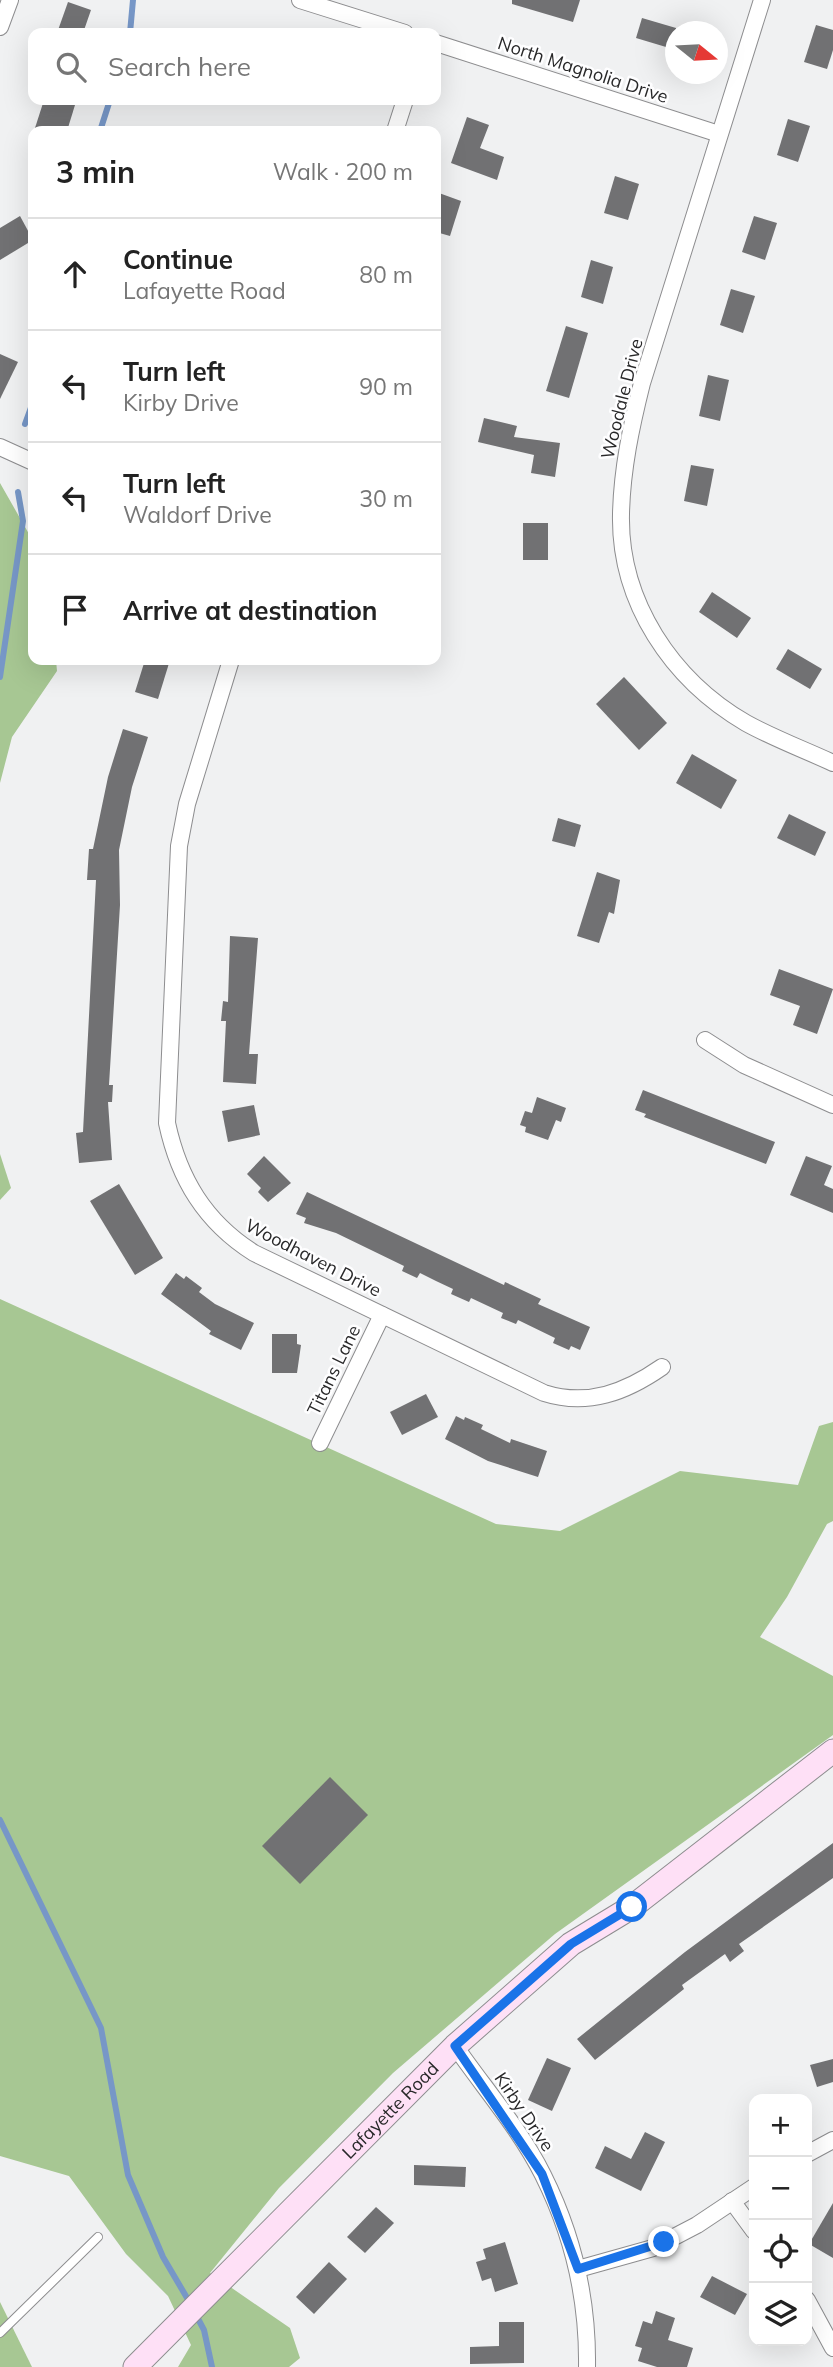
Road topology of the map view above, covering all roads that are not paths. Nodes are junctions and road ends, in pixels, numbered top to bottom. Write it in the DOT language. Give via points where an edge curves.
graph roads {
  1 [pos="10,0"];
  2 [pos="300,0"];
  3 [pos="762,0"];
  4 [pos="0,27"];
  5 [pos="389,28"];
  6 [pos="441,45"];
  7 [pos="403,105"];
  8 [pos="397,126"];
  9 [pos="719,134"];
  10 [pos="0,447"];
  11 [pos="28,461"];
  12 [pos="229,665"];
  13 [pos="833,763"];
  14 [pos="705,1040"];
  15 [pos="833,1105"];
  16 [pos="382,1315"];
  17 [pos="662,1367"];
  18 [pos="320,1443"];
  19 [pos="833,1751"];
  20 [pos="455,2046"];
  21 [pos="833,2140"];
  22 [pos="812,2151"];
  23 [pos="749,2190"];
  24 [pos="732,2202"];
  25 [pos="749,2224"];
  26 [pos="98,2237"];
  27 [pos="578,2269"];
  28 [pos="812,2309"];
  29 [pos="0,2333"];
  30 [pos="833,2348"];
  31 [pos="135,2367"];
  32 [pos="587,2367"];
  1 -- 4 [label="street"];
  2 -- 5 [label="street"];
  3 -- 9 [label="street, Woodale Drive"];
  6 -- 9 [label="street, North Magnolia Drive"];
  7 -- 8 [label="street"];
  9 -- 13 [label="street, Woodale Drive" via="628,440 621,517 625,551 632,582 655,637 688,680 747,723"];
  10 -- 11 [label="street"];
  12 -- 16 [label="street, Woodhaven Drive" via="187,804 179,846 167,1123 172,1146 189,1187 228,1237"];
  14 -- 15 [label="street" via="744,1065"];
  16 -- 17 [label="street, Woodhaven Drive" via="564,1399 609,1395 636,1385"];
  16 -- 18 [label="street, Titans Lane"];
  19 -- 20 [label="main road, Lafayette Road" via="632,1907 571,1944"];
  20 -- 27 [label="street, Kirby Drive" via="542,2174"];
  20 -- 31 [label="main road, Lafayette Road"];
  21 -- 22 [label="street"];
  23 -- 24 [label="street"];
  24 -- 25 [label="street"];
  24 -- 27 [label="street" via="653,2248"];
  26 -- 29 [label="lane"];
  27 -- 32 [label="street, Kirby Drive"];
  28 -- 30 [label="street"];
}
